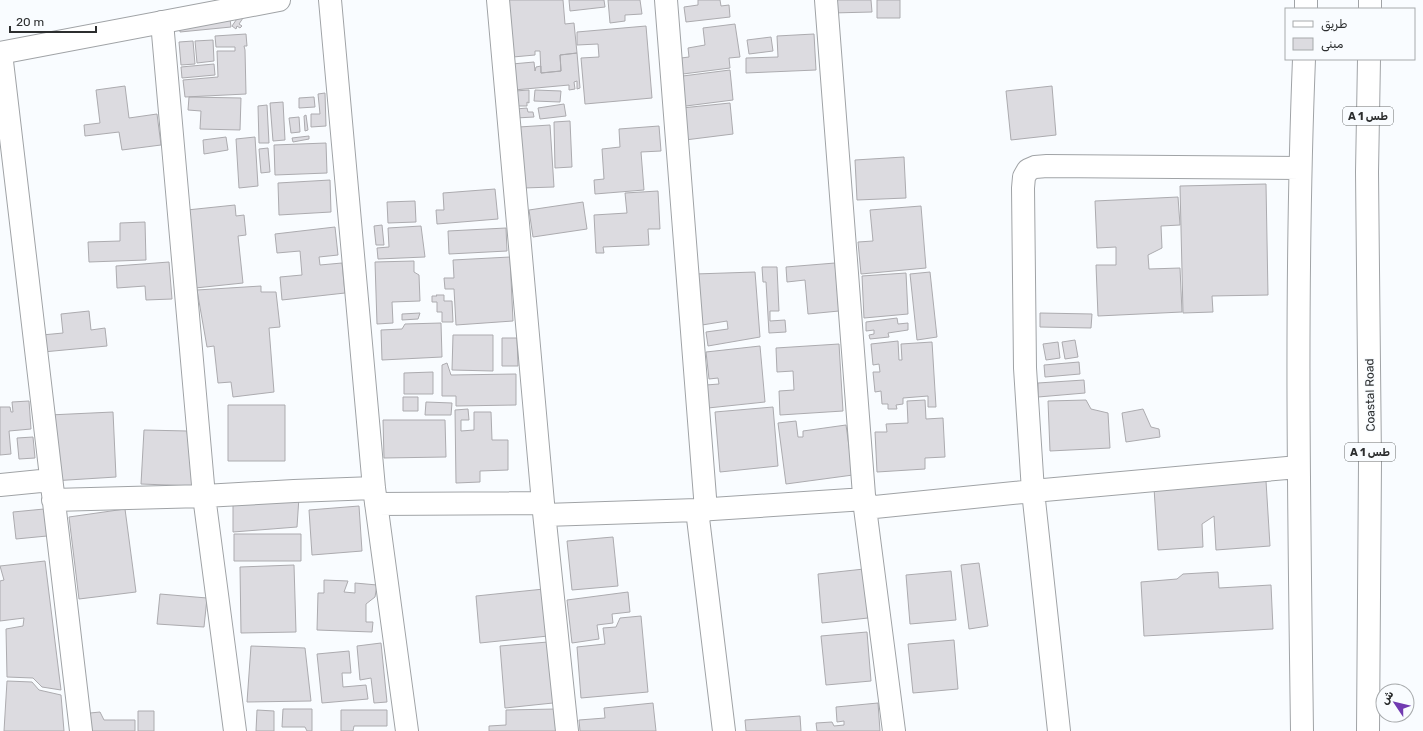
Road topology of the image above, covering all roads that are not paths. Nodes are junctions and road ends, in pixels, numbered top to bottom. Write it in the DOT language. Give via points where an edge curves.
graph roads {
  1 [pos="279,0"];
  2 [pos="330,0"];
  3 [pos="498,0"];
  4 [pos="666,0"];
  5 [pos="826,0"];
  6 [pos="200,8"];
  7 [pos="162,22"];
  8 [pos="1,53"];
  9 [pos="1304,60"];
  10 [pos="1369,60"];
  11 [pos="1300,168"];
  12 [pos="1298,467"];
  13 [pos="0,485"];
  14 [pos="52,490"];
  15 [pos="1033,491"];
  16 [pos="204,496"];
  17 [pos="375,496"];
  18 [pos="865,504"];
  19 [pos="544,509"];
  20 [pos="702,510"];
  21 [pos="81,731"];
  22 [pos="235,731"];
  23 [pos="407,731"];
  24 [pos="568,731"];
  25 [pos="724,731"];
  26 [pos="894,731"];
  27 [pos="1059,731"];
  28 [pos="1302,731"];
  29 [pos="1368,731"];
  1 -- 6 [label="main road"];
  2 -- 17 [label="main road"];
  3 -- 19 [label="main road"];
  4 -- 20 [label="main road"];
  5 -- 18 [label="main road"];
  6 -- 7 [label="main road"];
  7 -- 8 [label="main road"];
  7 -- 16 [label="main road"];
  8 -- 14 [label="main road"];
  9 -- 11 [label="main road"];
  10 -- 29 [label="main road, Coastal Road / A 1 طس"];
  11 -- 12 [label="main road"];
  11 -- 15 [label="main road" via="1047,166 1028,170 1023,188 1025,368"];
  12 -- 15 [label="main road"];
  12 -- 28 [label="main road"];
  13 -- 14 [label="main road"];
  14 -- 16 [label="main road"];
  14 -- 21 [label="main road"];
  15 -- 18 [label="main road"];
  15 -- 27 [label="main road"];
  16 -- 17 [label="main road" via="294,491"];
  16 -- 22 [label="main road"];
  17 -- 19 [label="main road"];
  17 -- 23 [label="main road"];
  18 -- 20 [label="main road"];
  18 -- 26 [label="main road"];
  19 -- 20 [label="main road"];
  19 -- 24 [label="main road"];
  20 -- 25 [label="main road"];
}
